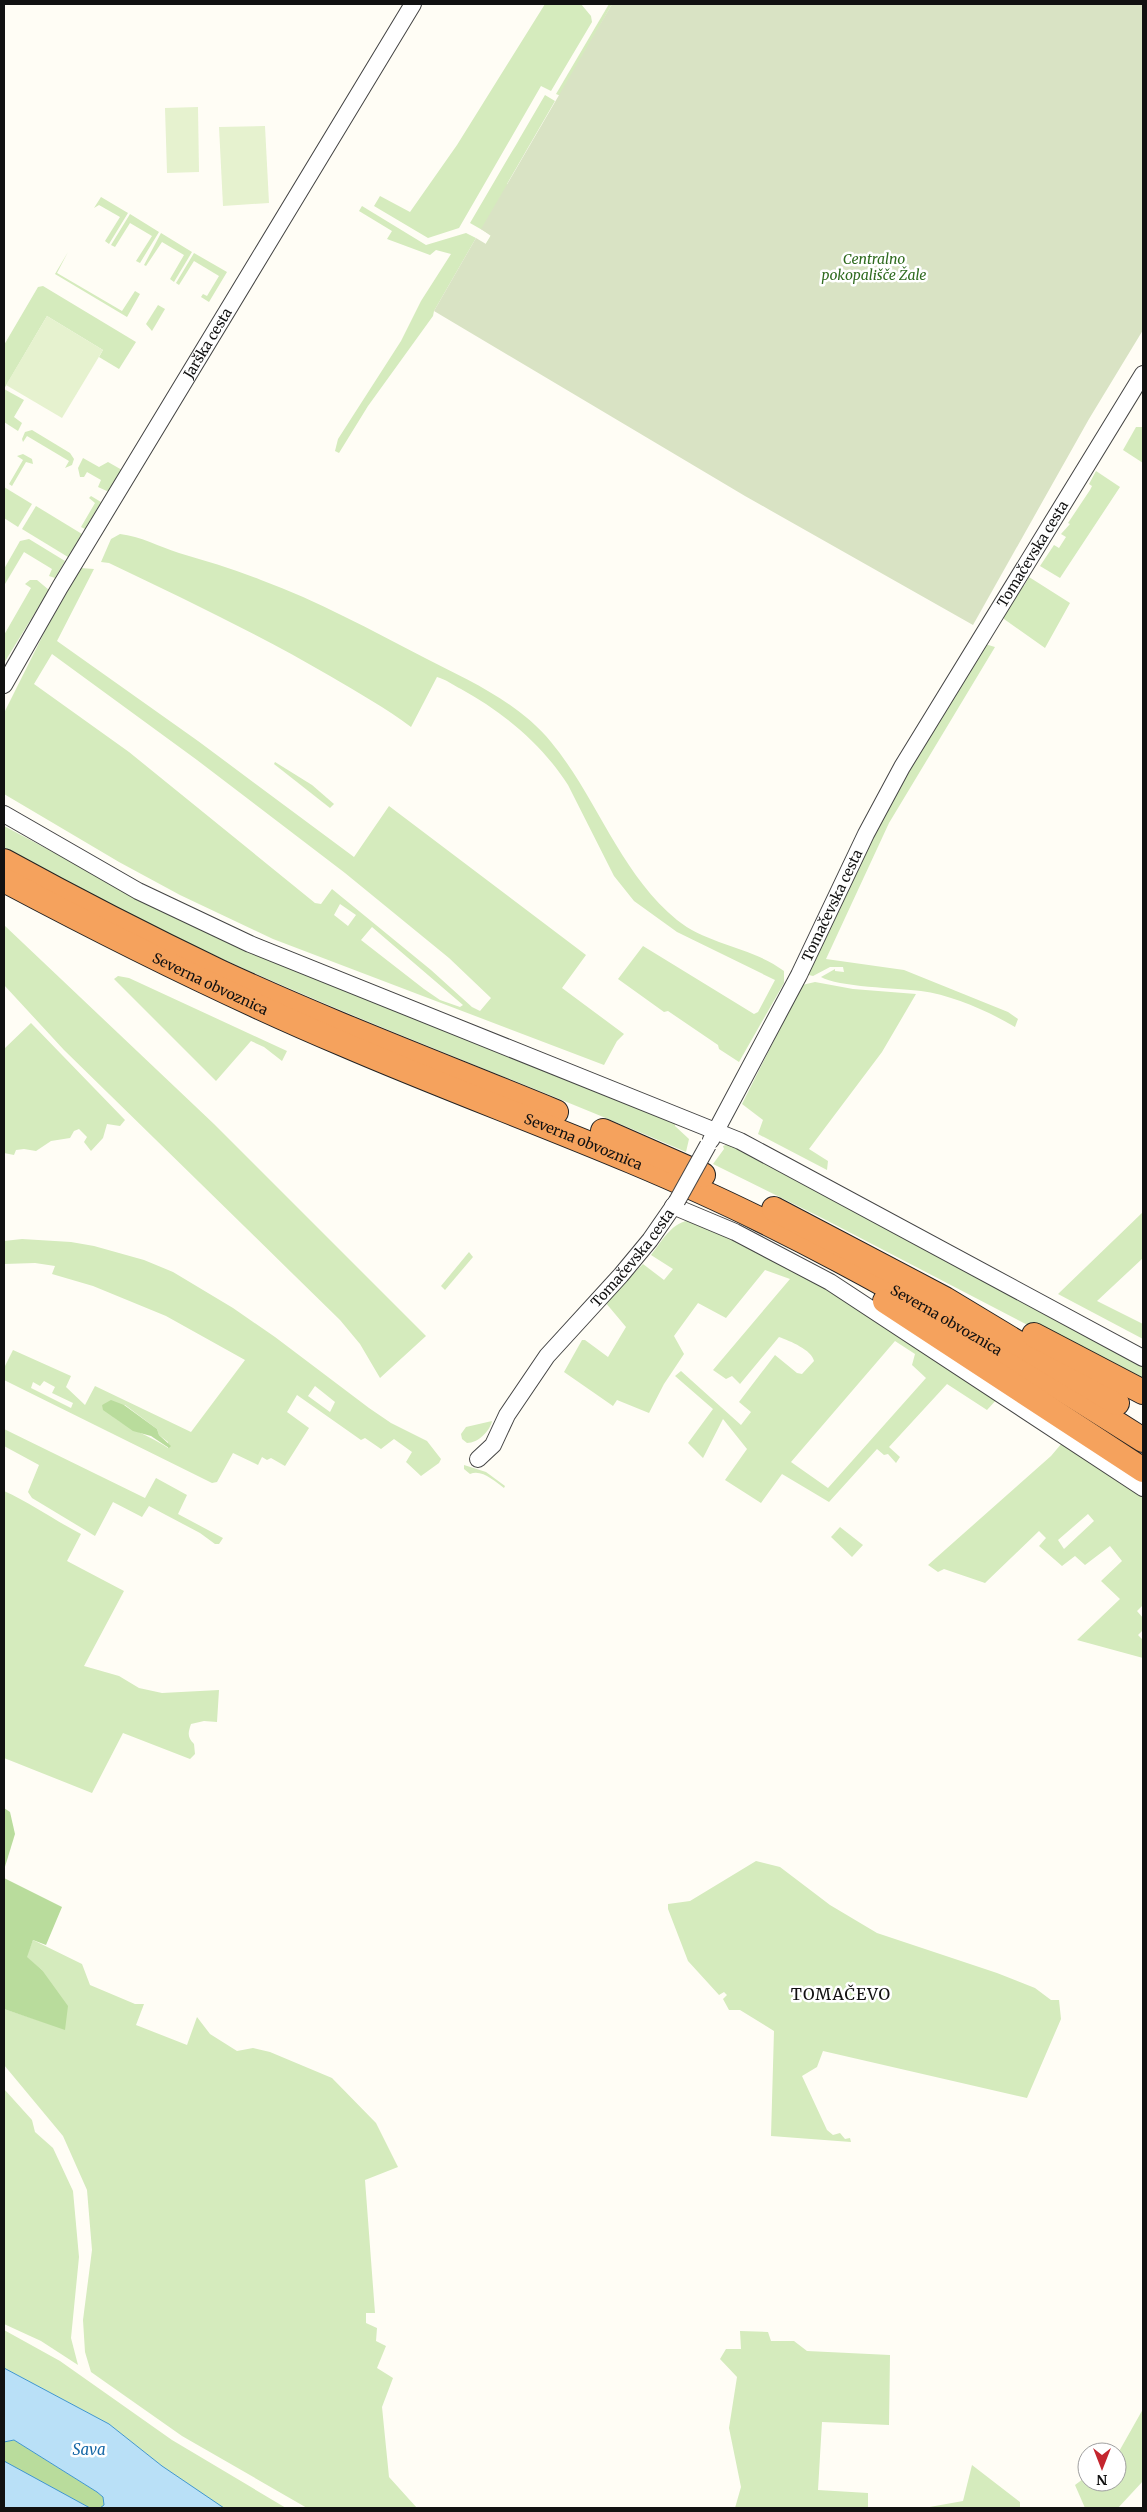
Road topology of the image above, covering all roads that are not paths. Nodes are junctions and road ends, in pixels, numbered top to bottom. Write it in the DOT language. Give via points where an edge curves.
graph roads {
  1 [pos="413,4"];
  2 [pos="1143,374"];
  3 [pos="4,685"];
  4 [pos="4,814"];
  5 [pos="4,861"];
  6 [pos="4,880"];
  7 [pos="716,1130"];
  8 [pos="675,1203"];
  9 [pos="760,1220"];
  10 [pos="919,1284"];
  11 [pos="1143,1358"];
  12 [pos="1143,1392"];
  13 [pos="1143,1420"];
  14 [pos="503,1424"];
  15 [pos="1143,1440"];
  16 [pos="1143,1470"];
  17 [pos="1143,1488"];
  1 -- 3 [label="street, Jarška cesta"];
  2 -- 7 [label="street, Tomačevska cesta" via="902,767 866,834 799,975"];
  4 -- 7 [label="street" via="138,890 250,944"];
  5 -- 10 [label="highway, Severna obvoznica" via="221,972 652,1152 809,1226"];
  6 -- 9 [label="highway, Severna obvoznica" via="214,988 587,1142"];
  7 -- 8 [label="street, Tomačevska cesta, bridge"];
  7 -- 11 [label="street"];
  8 -- 14 [label="street, Tomačevska cesta" via="621,1275 547,1356"];
  8 -- 17 [label="street" via="830,1282"];
  9 -- 15 [label="highway, Severna obvoznica" via="956,1324"];
  9 -- 16 [label="highway" via="788,1244 864,1287"];
  10 -- 12 [label="highway" via="950,1290"];
  10 -- 13 [label="highway, Severna obvoznica"];
}
